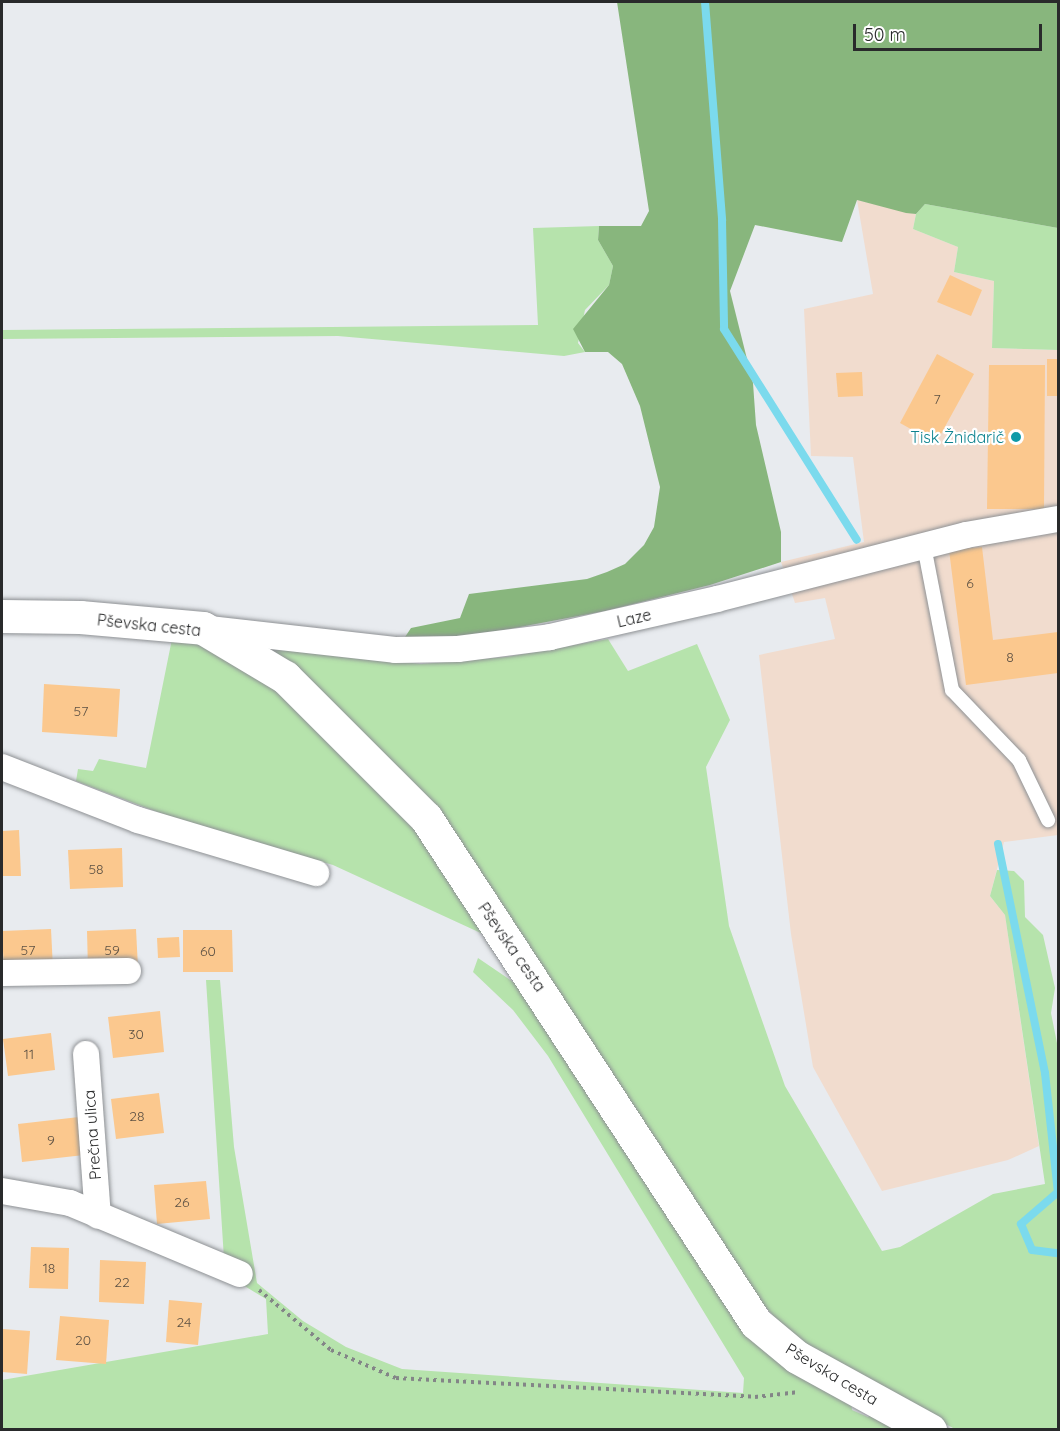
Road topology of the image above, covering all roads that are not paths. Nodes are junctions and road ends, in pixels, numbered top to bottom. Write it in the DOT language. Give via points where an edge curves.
graph roads {
  1 [pos="1059,519"];
  2 [pos="924,546"];
  3 [pos="2,616"];
  4 [pos="203,628"];
  5 [pos="2,767"];
  6 [pos="1048,820"];
  7 [pos="316,873"];
  8 [pos="128,971"];
  9 [pos="2,973"];
  10 [pos="86,1054"];
  11 [pos="2,1191"];
  12 [pos="98,1216"];
  13 [pos="240,1274"];
  14 [pos="930,1430"];
  1 -- 2 [label="street, Laze"];
  2 -- 4 [label="street, Laze" via="595,627 458,649 395,650"];
  2 -- 6 [label="lane" via="952,690 1019,760"];
  3 -- 4 [label="street, Pševska cesta" via="80,617"];
  4 -- 14 [label="street, Pševska cesta" via="285,677 426,818 756,1323 798,1357 844,1386"];
  5 -- 7 [label="street" via="138,820"];
  8 -- 9 [label="street"];
  10 -- 12 [label="street, Prečna ulica"];
  11 -- 12 [label="street" via="70,1203"];
  12 -- 13 [label="street"];
}
